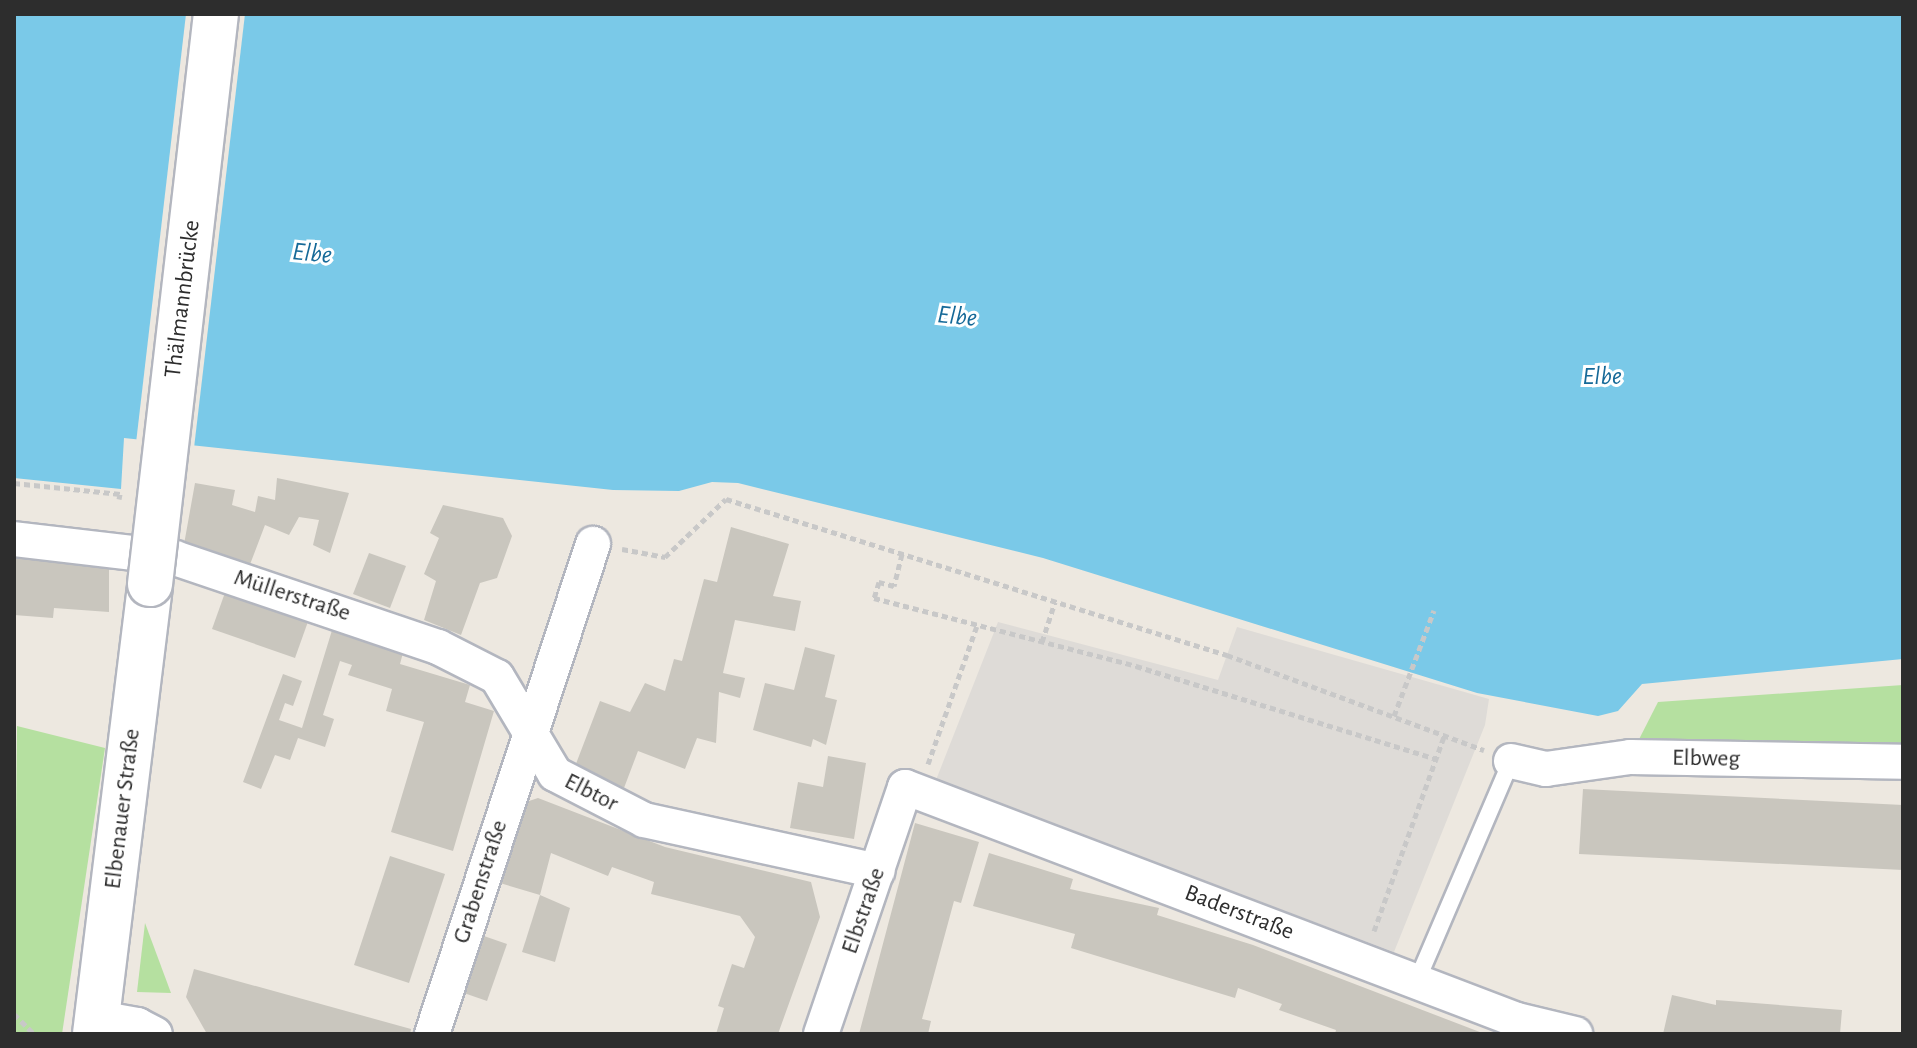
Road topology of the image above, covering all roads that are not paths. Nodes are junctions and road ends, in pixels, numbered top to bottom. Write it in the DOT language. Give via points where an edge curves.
graph roads {
  1 [pos="216,14"];
  2 [pos="14,539"];
  3 [pos="593,544"];
  4 [pos="150,584"];
  5 [pos="531,731"];
  6 [pos="1511,761"];
  7 [pos="1903,762"];
  8 [pos="912,789"];
  9 [pos="878,871"];
  10 [pos="1416,983"];
  11 [pos="97,1026"];
  12 [pos="1514,1027"];
  13 [pos="155,1034"];
  14 [pos="432,1034"];
  15 [pos="821,1034"];
  16 [pos="1575,1034"];
  1 -- 4 [label="street, Thälmannbrücke, bridge"];
  2 -- 5 [label="street, Müllerstraße" via="175,558 438,647 497,677"];
  3 -- 5 [label="street"];
  4 -- 11 [label="street, Elbenauer Straße"];
  5 -- 9 [label="street, Elbtor" via="555,774 644,820"];
  5 -- 14 [label="street, Grabenstraße"];
  6 -- 7 [label="street, Elbweg" via="1546,769 1630,757"];
  6 -- 10 [label="lane"];
  8 -- 9 [label="street, Elbstraße"];
  8 -- 10 [label="street, Baderstraße"];
  9 -- 15 [label="street, Elbstraße"];
  10 -- 12 [label="street, Baderstraße"];
  11 -- 13 [label="street" via="137,1025"];
  12 -- 16 [label="street, Baderstraße"];
}
